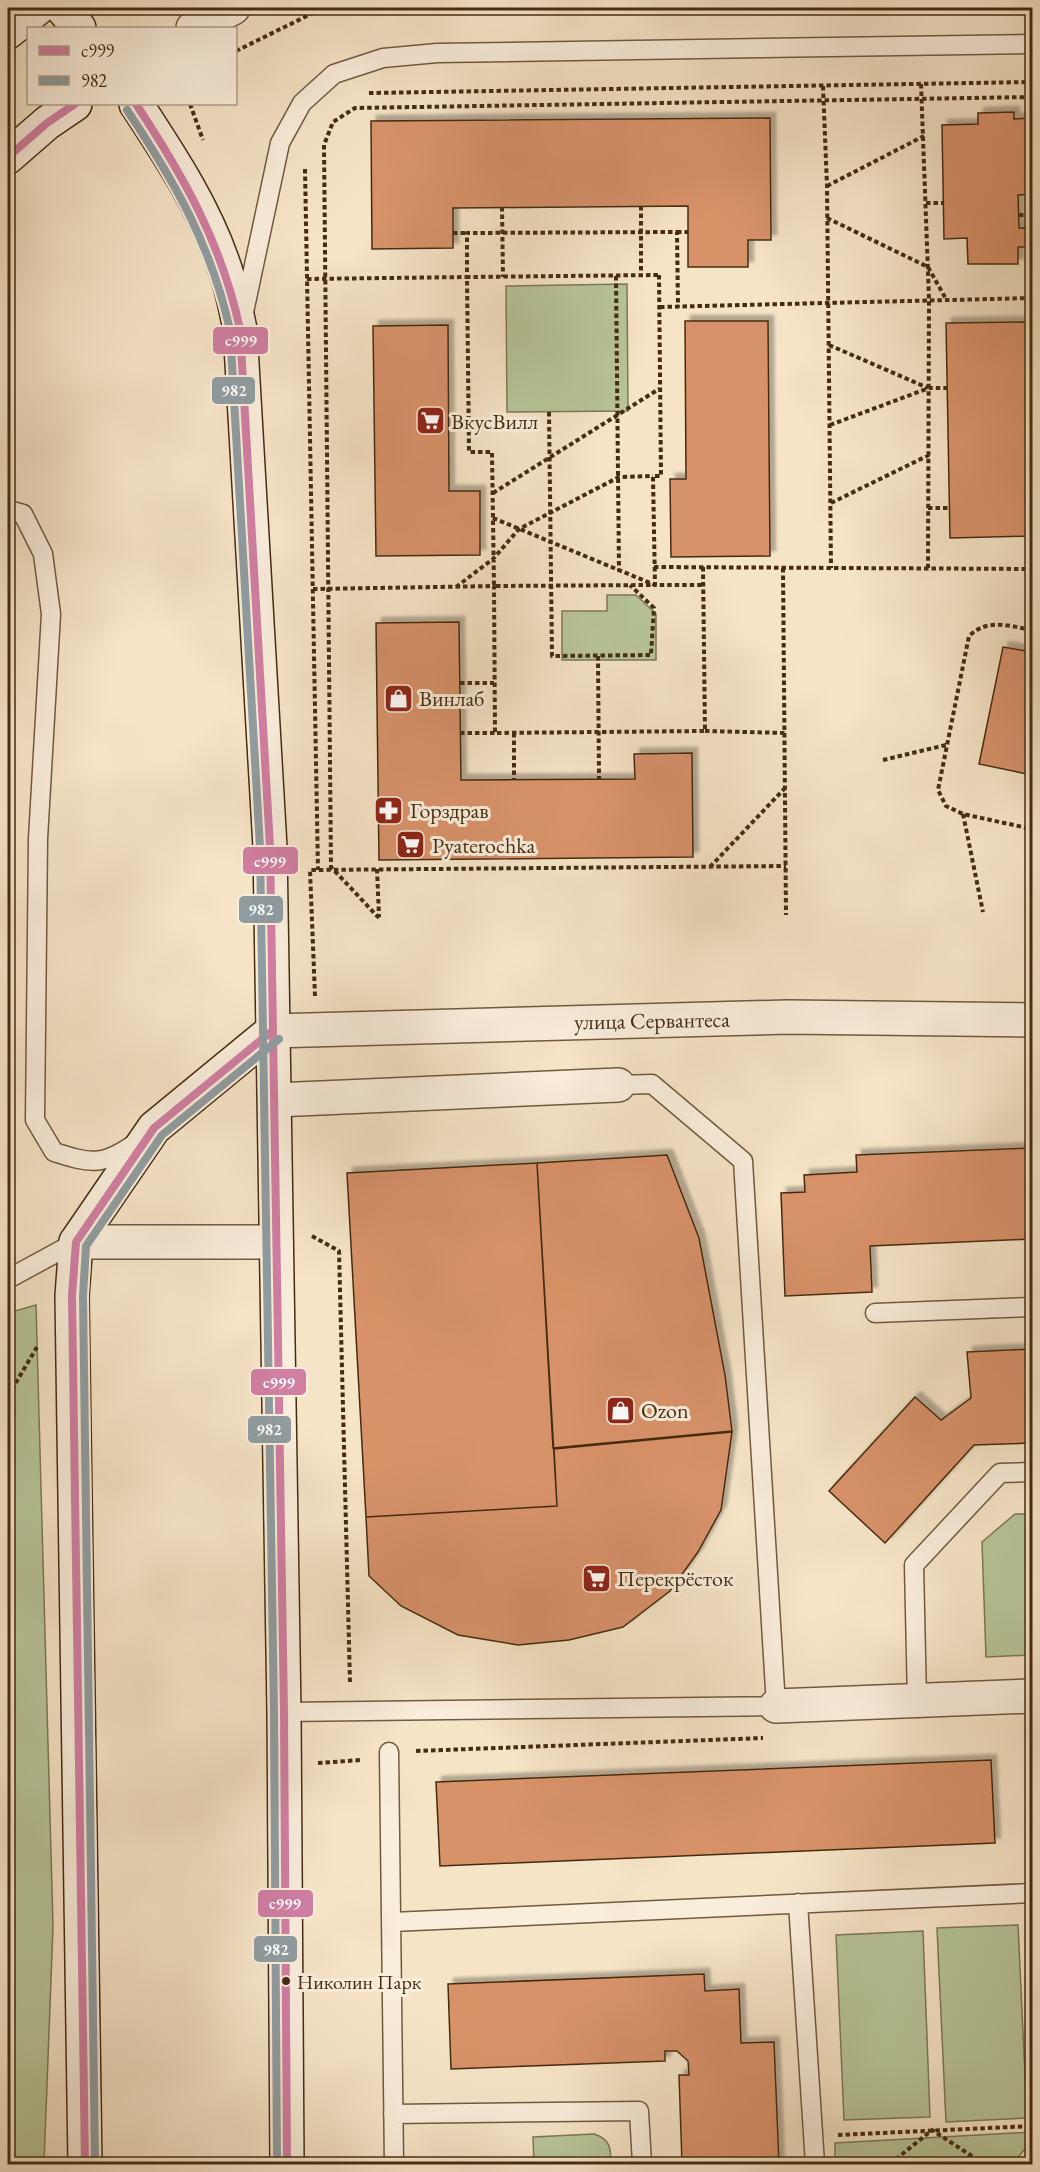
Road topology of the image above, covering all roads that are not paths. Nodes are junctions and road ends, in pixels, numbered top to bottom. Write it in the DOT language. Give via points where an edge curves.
graph roads {
  1 [pos="38,8"];
  2 [pos="62,8"];
  3 [pos="233,8"];
  4 [pos="79,27"];
  5 [pos="195,27"];
  6 [pos="8,32"];
  7 [pos="1032,44"];
  8 [pos="74,105"];
  9 [pos="137,105"];
  10 [pos="8,157"];
  11 [pos="240,329"];
  12 [pos="8,510"];
  13 [pos="1032,1020"];
  14 [pos="272,1031"];
  15 [pos="618,1085"];
  16 [pos="275,1100"];
  17 [pos="154,1128"];
  18 [pos="76,1242"];
  19 [pos="276,1242"];
  20 [pos="8,1279"];
  21 [pos="1032,1306"];
  22 [pos="875,1313"];
  23 [pos="1032,1472"];
  24 [pos="1032,1696"];
  25 [pos="917,1701"];
  26 [pos="776,1706"];
  27 [pos="284,1712"];
  28 [pos="389,1755"];
  29 [pos="1032,1893"];
  30 [pos="798,1903"];
  31 [pos="392,1922"];
  32 [pos="393,2114"];
  33 [pos="85,2164"];
  34 [pos="286,2164"];
  35 [pos="394,2164"];
  36 [pos="642,2164"];
  37 [pos="815,2164"];
  1 -- 6 [label="street"];
  2 -- 4 [label="street"];
  3 -- 5 [label="street"];
  7 -- 11 [label="lane" via="437,53 383,58 334,74 302,103 280,143"];
  8 -- 10 [label="street"];
  9 -- 11 [label="street" via="177,167 202,216 227,273"];
  11 -- 14 [label="street" via="270,847"];
  12 -- 17 [label="lane" via="23,514 43,554 51,614 38,838 35,1120 54,1152 87,1163 118,1155"];
  13 -- 14 [label="street, улица Сервантеса" via="787,1017"];
  14 -- 16 [label="street"];
  14 -- 17 [label="street"];
  15 -- 16 [label="street"];
  15 -- 26 [label="lane" via="652,1083 743,1161"];
  16 -- 19 [label="street"];
  17 -- 18 [label="street"];
  18 -- 19 [label="street"];
  18 -- 20 [label="lane"];
  18 -- 33 [label="street" via="72,1296"];
  19 -- 27 [label="street"];
  21 -- 22 [label="lane"];
  23 -- 25 [label="lane" via="1000,1473 914,1565"];
  24 -- 25 [label="street"];
  25 -- 26 [label="street"];
  26 -- 27 [label="lane"];
  27 -- 34 [label="street"];
  28 -- 31 [label="lane"];
  29 -- 30 [label="lane"];
  30 -- 31 [label="lane"];
  30 -- 37 [label="lane"];
  31 -- 32 [label="lane"];
  32 -- 35 [label="lane"];
  32 -- 36 [label="lane" via="639,2111"];
}
